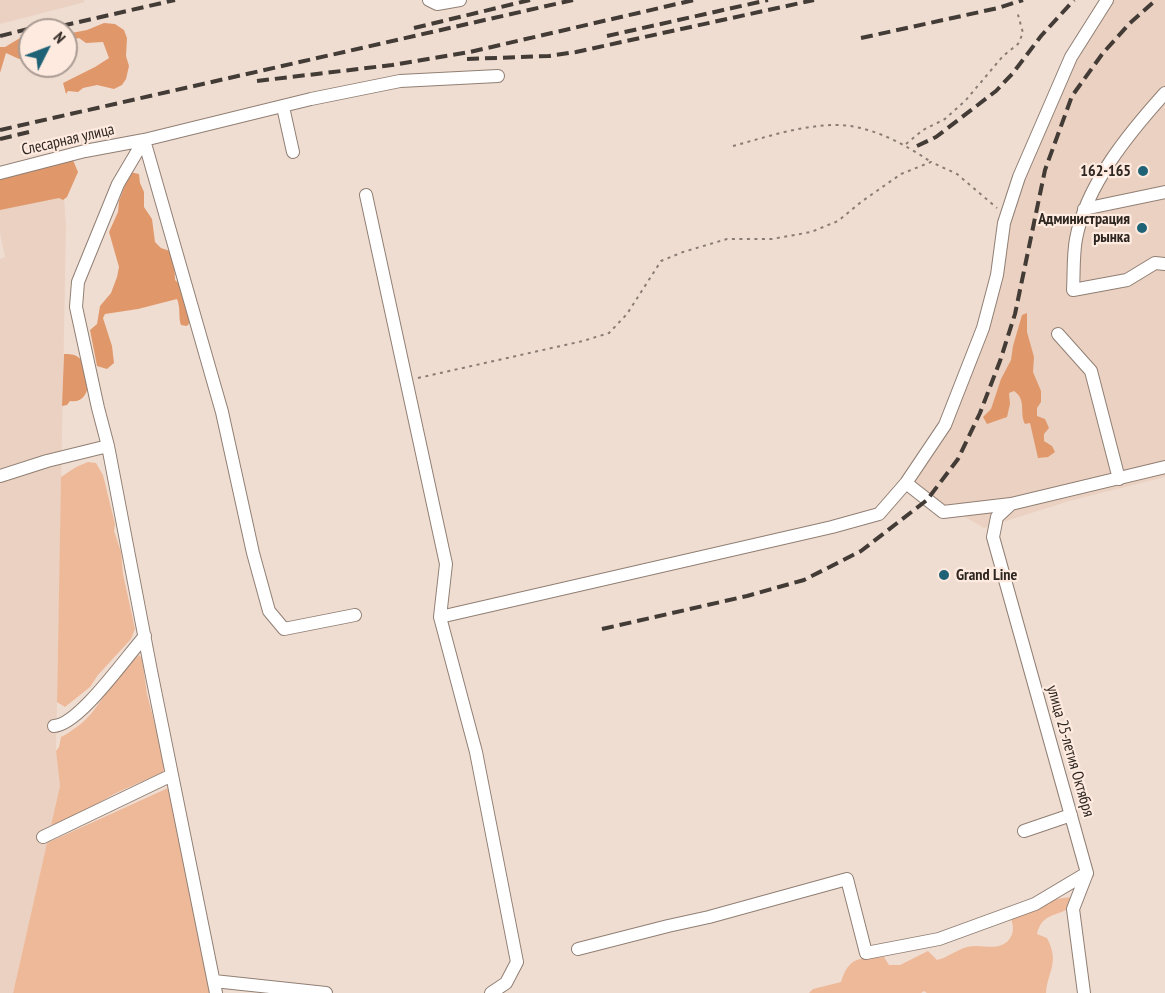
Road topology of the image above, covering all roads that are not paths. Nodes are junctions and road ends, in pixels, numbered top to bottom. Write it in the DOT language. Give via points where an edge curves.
graph roads {
  1 [pos="429,0"];
  2 [pos="460,0"];
  3 [pos="1107,0"];
  4 [pos="498,76"];
  5 [pos="1165,93"];
  6 [pos="283,107"];
  7 [pos="144,140"];
  8 [pos="293,152"];
  9 [pos="0,173"];
  10 [pos="1165,192"];
  11 [pos="366,195"];
  12 [pos="1084,209"];
  13 [pos="1165,264"];
  14 [pos="1058,334"];
  15 [pos="108,446"];
  16 [pos="1165,467"];
  17 [pos="0,476"];
  18 [pos="1119,479"];
  19 [pos="906,483"];
  20 [pos="1011,504"];
  21 [pos="356,615"];
  22 [pos="440,617"];
  23 [pos="145,636"];
  24 [pos="54,726"];
  25 [pos="172,775"];
  26 [pos="1071,816"];
  27 [pos="1024,831"];
  28 [pos="43,837"];
  29 [pos="1087,873"];
  30 [pos="578,949"];
  31 [pos="215,987"];
  32 [pos="326,993"];
  33 [pos="491,993"];
  34 [pos="1084,993"];
  1 -- 2 [label="street" via="437,4"];
  3 -- 19 [label="street" via="1071,57 1019,177 1006,216 997,275 983,328 945,425"];
  4 -- 6 [label="street, Слесарная улица" via="400,81"];
  5 -- 12 [label="street" via="1110,163"];
  6 -- 7 [label="street, Слесарная улица"];
  6 -- 8 [label="street"];
  7 -- 9 [label="street, Слесарная улица"];
  7 -- 15 [label="street" via="118,184 78,282 76,307"];
  7 -- 21 [label="street" via="222,412 269,612 284,629"];
  10 -- 12 [label="street"];
  11 -- 22 [label="street" via="446,564"];
  12 -- 13 [label="street" via="1076,239 1072,290 1127,280 1155,263"];
  14 -- 18 [label="street" via="1091,371"];
  15 -- 17 [label="street"];
  15 -- 23 [label="street"];
  16 -- 18 [label="street"];
  18 -- 20 [label="street"];
  19 -- 20 [label="street" via="943,512"];
  19 -- 22 [label="street" via="879,514"];
  20 -- 26 [label="street, улица 25-летия Октября" via="997,517 993,537"];
  22 -- 33 [label="street" via="476,752 517,962 506,983"];
  23 -- 24 [label="street" via="81,712 62,726"];
  23 -- 25 [label="street"];
  25 -- 28 [label="street"];
  25 -- 31 [label="street"];
  26 -- 27 [label="street"];
  26 -- 29 [label="street, улица 25-летия Октября"];
  29 -- 30 [label="street" via="1035,904 939,939 866,952 847,879"];
  29 -- 34 [label="street" via="1073,909"];
  31 -- 32 [label="street"];
}
